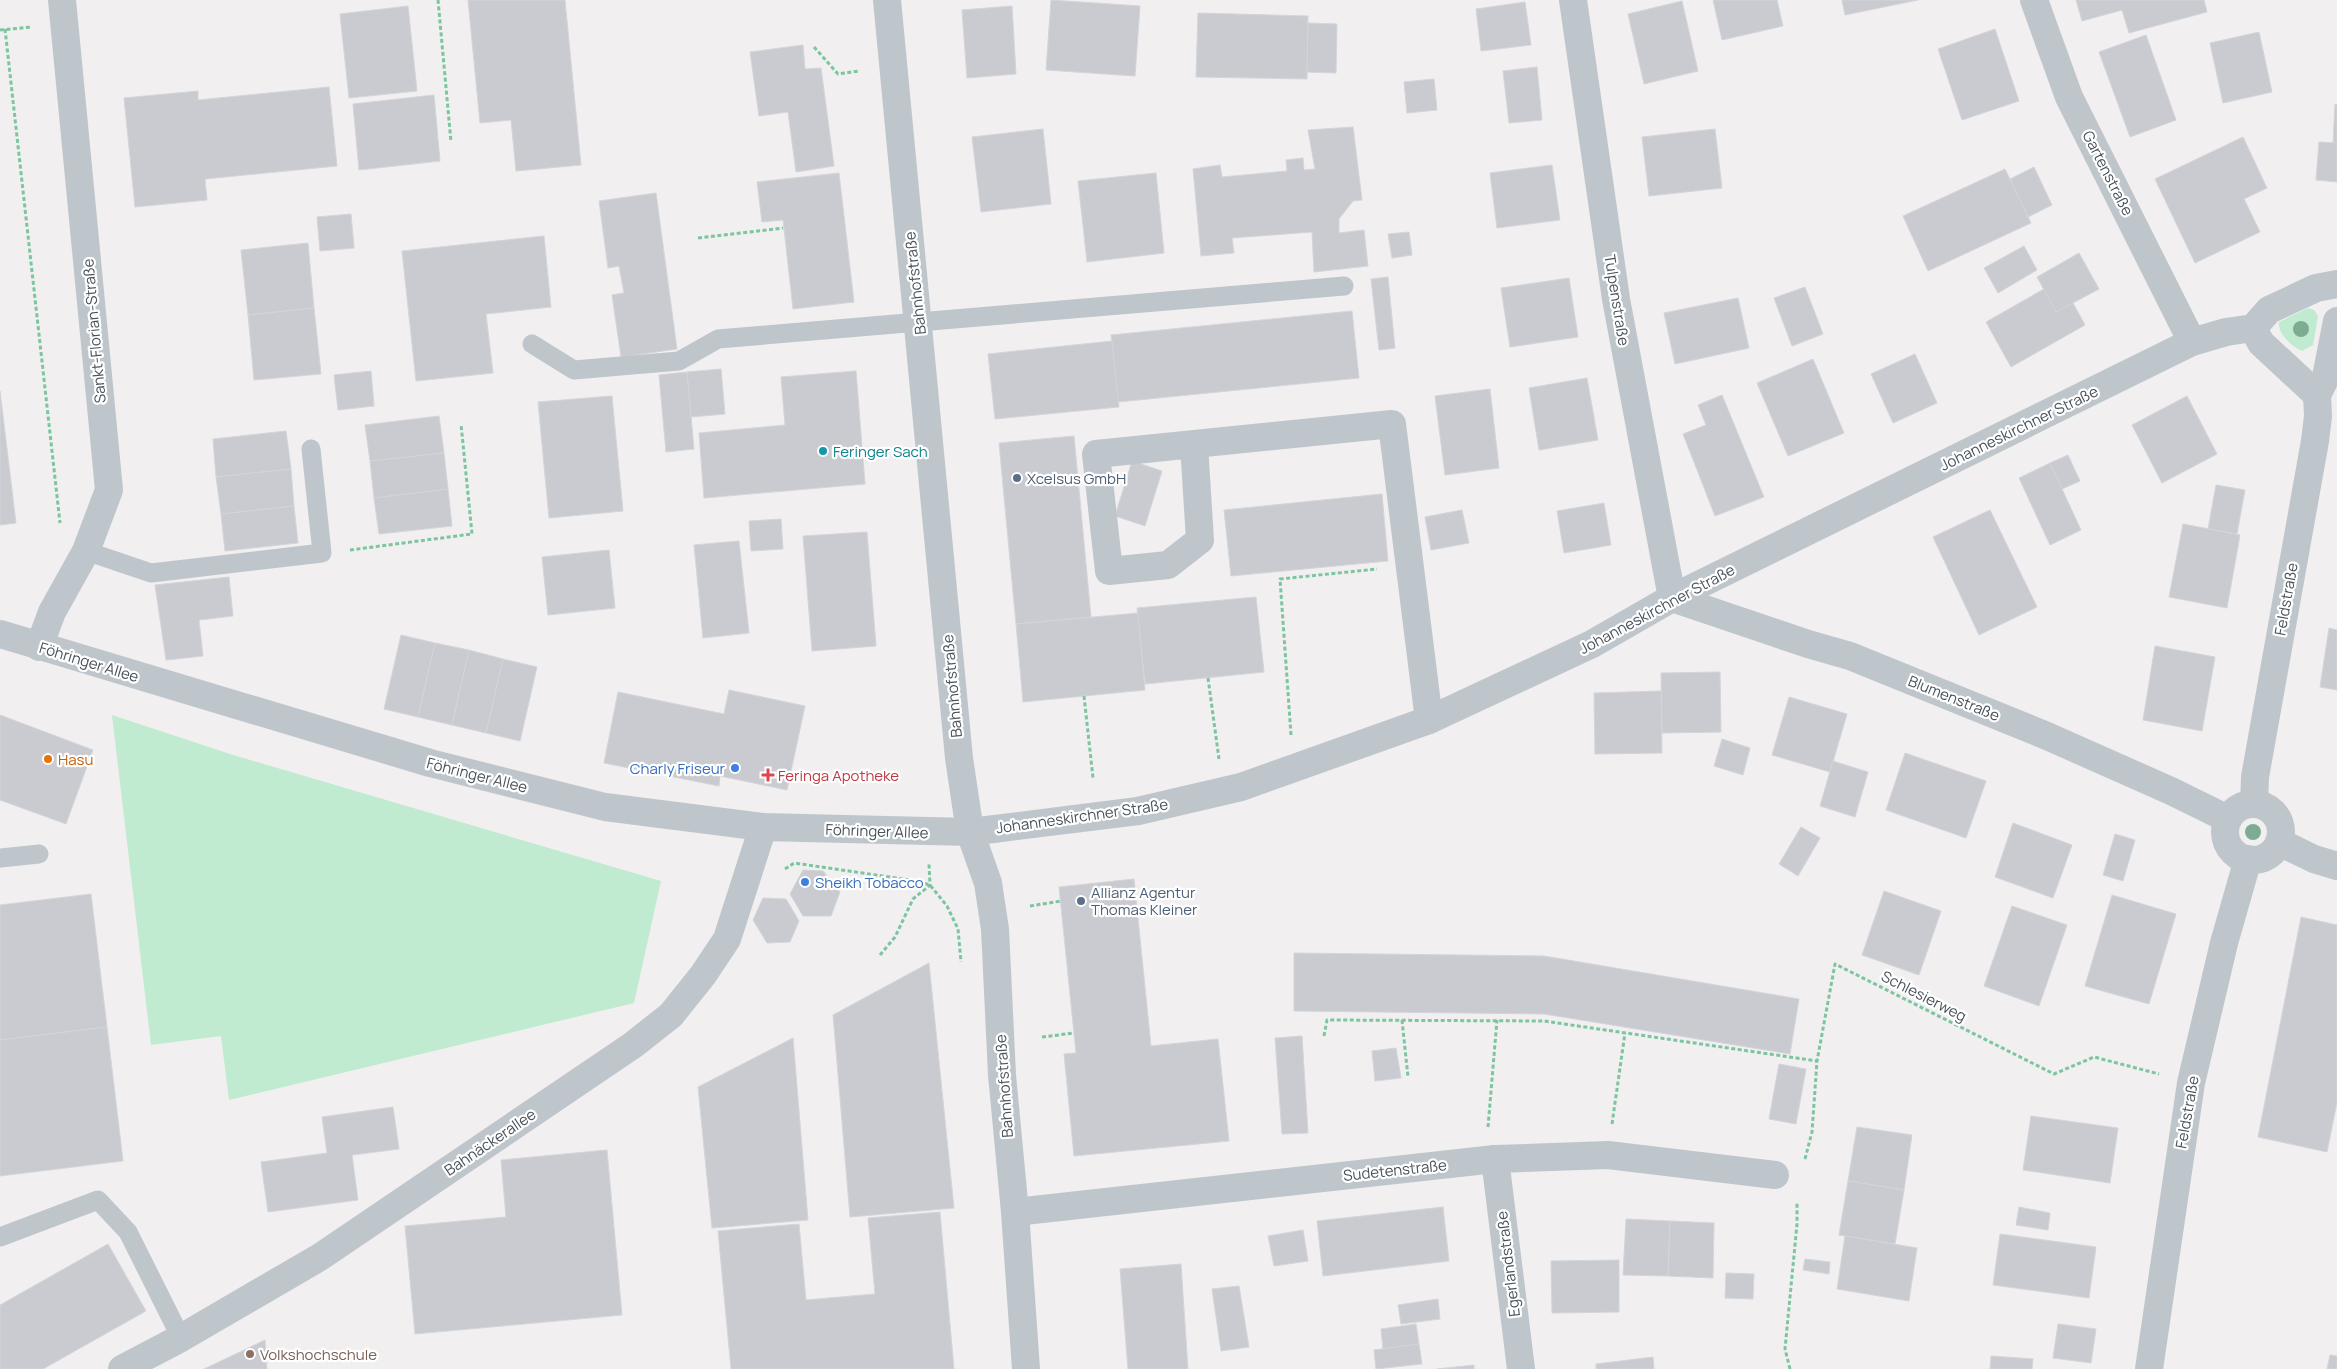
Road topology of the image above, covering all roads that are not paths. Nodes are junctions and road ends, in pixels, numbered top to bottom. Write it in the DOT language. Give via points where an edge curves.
graph roads {
  1 [pos="62,0"];
  2 [pos="887,0"];
  3 [pos="1573,0"];
  4 [pos="2034,0"];
  5 [pos="2337,284"];
  6 [pos="1344,286"];
  7 [pos="919,321"];
  8 [pos="2337,321"];
  9 [pos="2253,328"];
  10 [pos="2192,342"];
  11 [pos="532,344"];
  12 [pos="2317,395"];
  13 [pos="2326,443"];
  14 [pos="1194,445"];
  15 [pos="311,449"];
  16 [pos="86,551"];
  17 [pos="1672,598"];
  18 [pos="0,634"];
  19 [pos="40,647"];
  20 [pos="1429,720"];
  21 [pos="2254,804"];
  22 [pos="2228,820"];
  23 [pos="763,828"];
  24 [pos="970,832"];
  25 [pos="2279,842"];
  26 [pos="39,854"];
  27 [pos="0,858"];
  28 [pos="2248,859"];
  29 [pos="2337,866"];
  30 [pos="1495,1159"];
  31 [pos="1775,1175"];
  32 [pos="1015,1212"];
  33 [pos="0,1237"];
  34 [pos="181,1338"];
  35 [pos="122,1369"];
  36 [pos="1026,1369"];
  37 [pos="1521,1369"];
  38 [pos="2149,1369"];
  1 -- 16 [label="street, Sankt-Florian-Straße" via="109,490"];
  2 -- 7 [label="street, Bahnhofstraße"];
  3 -- 17 [label="street, Tulpenstraße" via="1616,299"];
  4 -- 10 [label="street, Gartenstraße" via="2069,97"];
  5 -- 9 [label="street" via="2316,288 2269,310"];
  6 -- 7 [label="lane"];
  7 -- 11 [label="lane" via="718,339 679,361 574,370"];
  7 -- 24 [label="street, Bahnhofstraße" via="958,758"];
  8 -- 12 [label="street, Feldstraße" via="2326,377"];
  9 -- 10 [label="street, Johanneskirchner Straße"];
  9 -- 12 [label="street" via="2261,343"];
  10 -- 17 [label="street, Johanneskirchner Straße"];
  12 -- 13 [label="street, Feldstraße" via="2318,416"];
  13 -- 21 [label="street, Feldstraße" via="2255,777"];
  14 -- 14 [label="street" via="1200,540 1168,564 1109,571 1096,454"];
  14 -- 20 [label="street" via="1392,424"];
  15 -- 16 [label="lane" via="322,553 151,573"];
  16 -- 19 [label="street, Sankt-Florian-Straße" via="52,612"];
  17 -- 20 [label="street, Johanneskirchner Straße" via="1592,644"];
  17 -- 22 [label="street, Blumenstraße" via="1859,659 2047,736"];
  18 -- 19 [label="street, Föhringer Allee"];
  19 -- 23 [label="street, Föhringer Allee" via="430,764 605,807"];
  20 -- 24 [label="street, Johanneskirchner Straße" via="1241,787 1138,811"];
  21 -- 22 [label="street" via="2241,806"];
  21 -- 25 [label="street" via="2267,807 2275,815 2280,825"];
  22 -- 28 [label="street" via="2228,844"];
  23 -- 24 [label="street, Föhringer Allee"];
  23 -- 34 [label="street, Bahnäckerallee" via="726,939 671,1015 633,1045 320,1257"];
  24 -- 32 [label="street, Bahnhofstraße" via="988,882 995,928 1002,1075"];
  25 -- 28 [label="street" via="2265,857"];
  25 -- 29 [label="street"];
  26 -- 27 [label="lane"];
  28 -- 38 [label="street, Feldstraße" via="2191,1082"];
  30 -- 31 [label="street, Sudetenstraße" via="1608,1155"];
  30 -- 32 [label="street, Sudetenstraße"];
  30 -- 37 [label="street, Egerlandstraße"];
  32 -- 36 [label="street, Bahnhofstraße"];
  33 -- 34 [label="lane" via="98,1200 128,1232"];
  34 -- 35 [label="street, Bahnäckerallee"];
}
